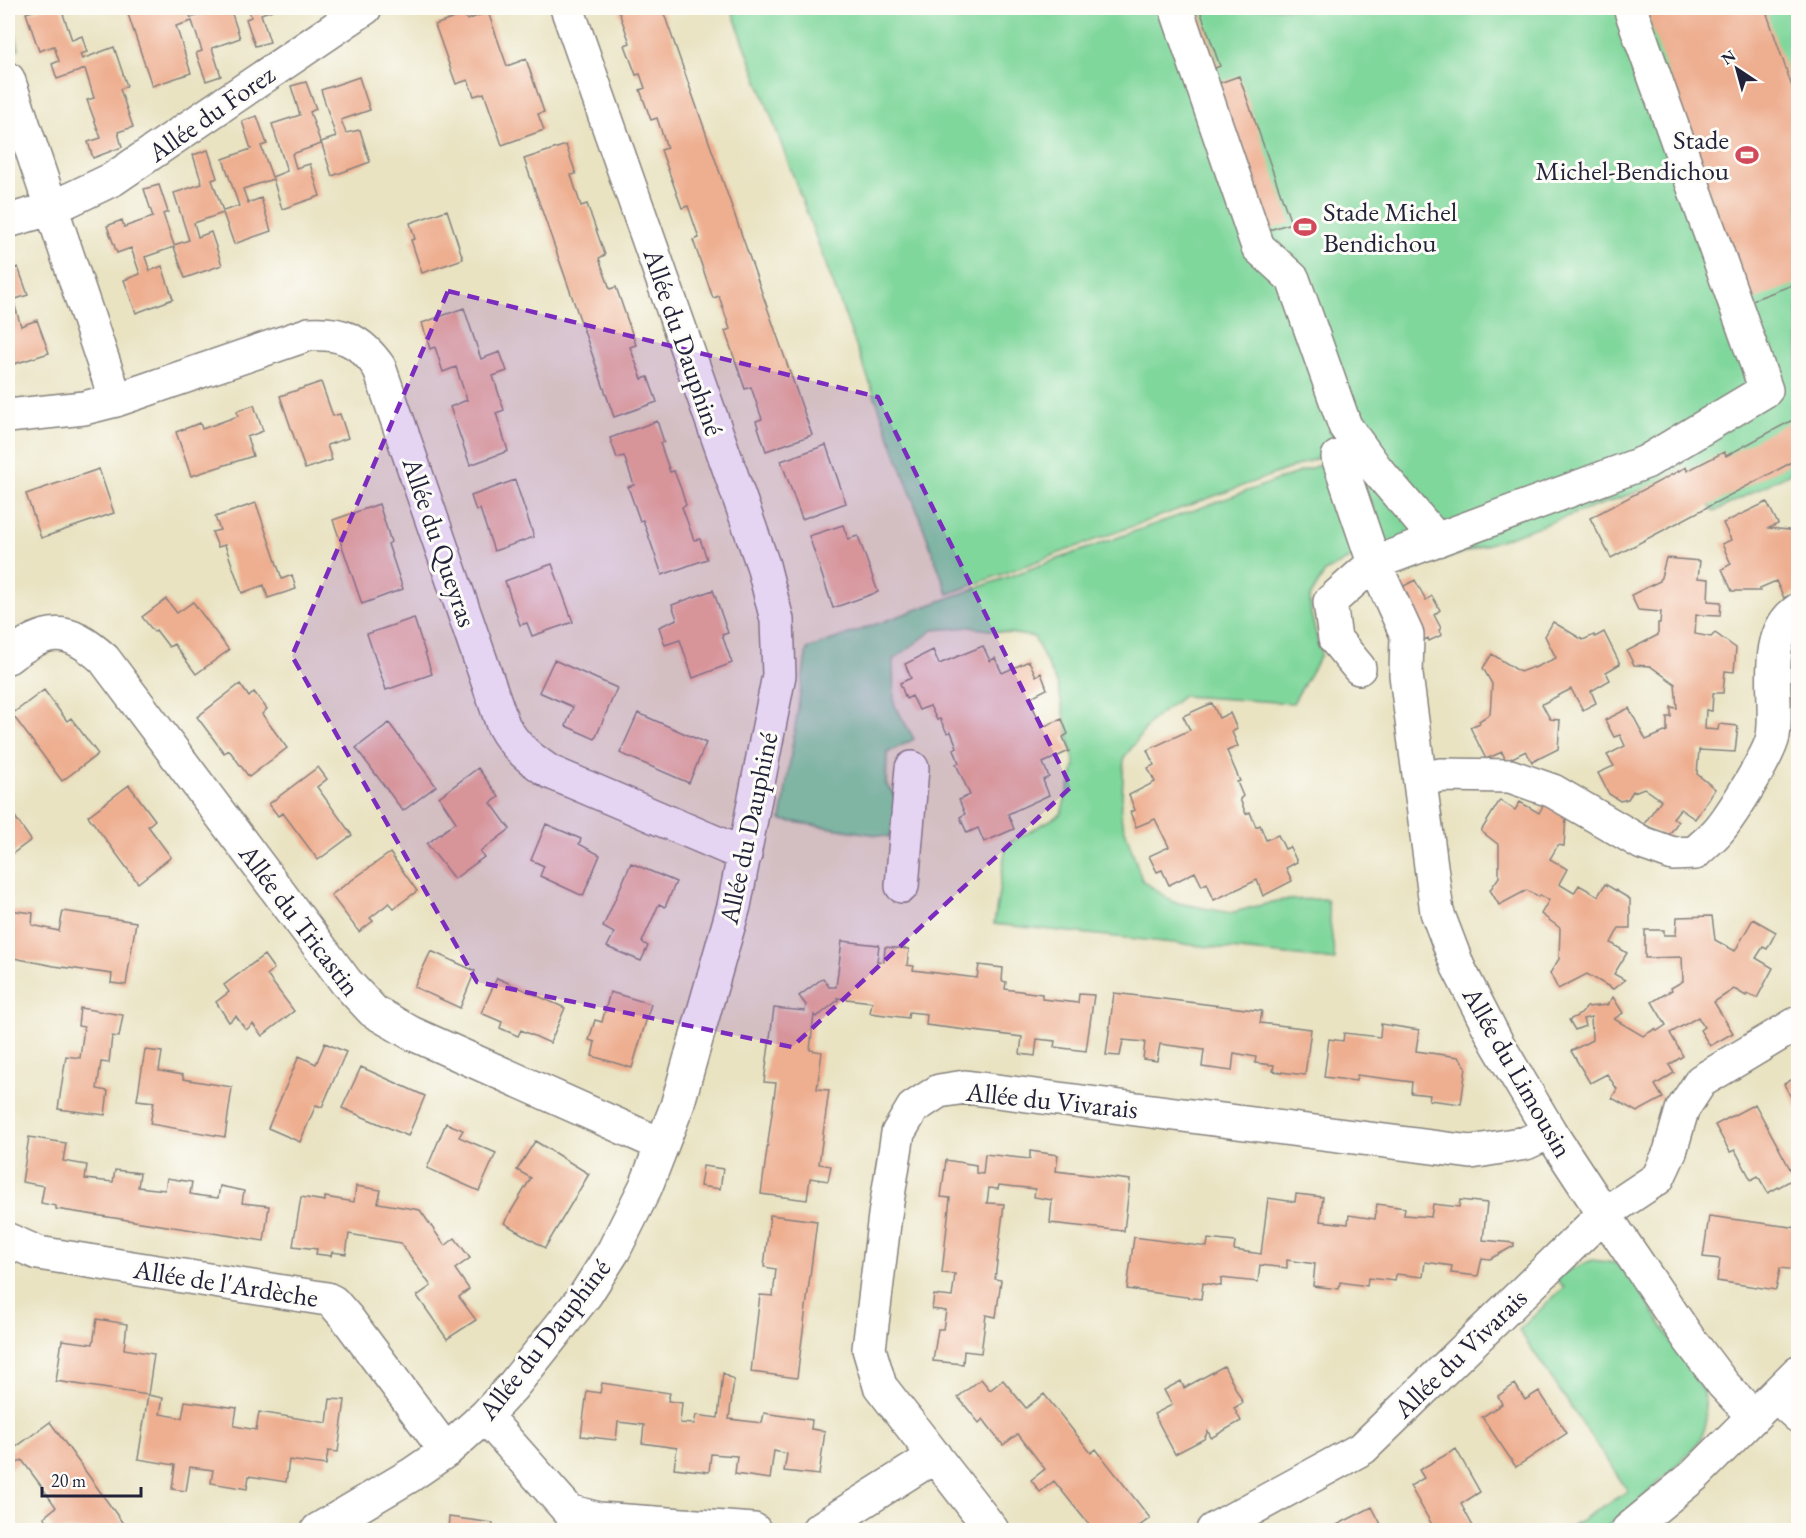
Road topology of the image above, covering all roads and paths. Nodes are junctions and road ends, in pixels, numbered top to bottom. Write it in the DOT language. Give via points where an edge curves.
graph roads {
  1 [pos="365,8"];
  2 [pos="567,8"];
  3 [pos="1176,8"];
  4 [pos="1630,8"];
  5 [pos="8,79"];
  6 [pos="50,209"];
  7 [pos="8,221"];
  8 [pos="116,400"];
  9 [pos="8,416"];
  10 [pos="1338,457"];
  11 [pos="1437,540"];
  12 [pos="1374,563"];
  13 [pos="1798,610"];
  14 [pos="8,657"];
  15 [pos="1359,668"];
  16 [pos="912,768"];
  17 [pos="1420,781"];
  18 [pos="745,855"];
  19 [pos="902,886"];
  20 [pos="1798,1023"];
  21 [pos="1550,1132"];
  22 [pos="662,1145"];
  23 [pos="1604,1214"];
  24 [pos="8,1240"];
  25 [pos="1798,1371"];
  26 [pos="1776,1409"];
  27 [pos="485,1416"];
  28 [pos="446,1451"];
  29 [pos="935,1456"];
  30 [pos="598,1525"];
  31 [pos="318,1530"];
  32 [pos="754,1530"];
  33 [pos="818,1530"];
  34 [pos="992,1530"];
  35 [pos="1213,1530"];
  36 [pos="1628,1530"];
  1 -- 6 [label="street, Allée du Forez" via="137,164"];
  2 -- 18 [label="street, Allée du Dauphiné" via="763,565 777,620 779,675"];
  3 -- 11 [label="street" via="1258,247 1293,279 1346,426 1377,470"];
  4 -- 11 [label="street" via="1766,390 1646,462"];
  5 -- 6 [label="street"];
  6 -- 7 [label="street, Allée du Forez"];
  6 -- 8 [label="street"];
  8 -- 9 [label="street, Allée du Queyras" via="84,408"];
  8 -- 18 [label="street, Allée du Queyras" via="309,334 333,334 362,346 379,367 509,737 550,772"];
  10 -- 12 [label="street, Allée du Limousin"];
  11 -- 12 [label="street"];
  12 -- 15 [label="street" via="1330,602 1335,639"];
  12 -- 17 [label="street, Allée du Limousin" via="1407,635 1406,675"];
  13 -- 17 [label="street" via="1781,631 1774,652 1773,737 1760,768 1719,830 1695,853 1673,854 1642,843 1553,791 1510,776 1440,775"];
  14 -- 22 [label="street, Allée du Tricastin" via="35,639 62,634 85,643 104,659 346,982 372,1011 411,1033"];
  16 -- 19 [label="street"];
  17 -- 21 [label="street, Allée du Limousin" via="1437,912 1463,977"];
  18 -- 22 [label="street, Allée du Dauphiné" via="707,1002"];
  20 -- 23 [label="street, Allée du Vivarais" via="1701,1081 1682,1110 1658,1178"];
  21 -- 23 [label="street, Allée du Limousin"];
  21 -- 29 [label="street, Allée du Vivarais" via="1526,1143 1472,1152 965,1087 939,1091 913,1108 898,1133 869,1349 880,1386"];
  22 -- 27 [label="street, Allée du Dauphiné" via="632,1215 586,1294"];
  23 -- 26 [label="street, Allée du Limousin" via="1723,1384"];
  23 -- 35 [label="street, Allée du Vivarais" via="1362,1448"];
  24 -- 28 [label="street, Allée de l'Ardèche" via="38,1253 327,1299 347,1318"];
  25 -- 26 [label="street"];
  26 -- 36 [label="street"];
  27 -- 28 [label="street, Allée du Dauphiné"];
  27 -- 30 [label="street" via="569,1510"];
  28 -- 31 [label="street, Allée du Dauphiné"];
  29 -- 33 [label="street"];
  29 -- 34 [label="street, Allée du Vivarais"];
  30 -- 32 [label="street"];
}
